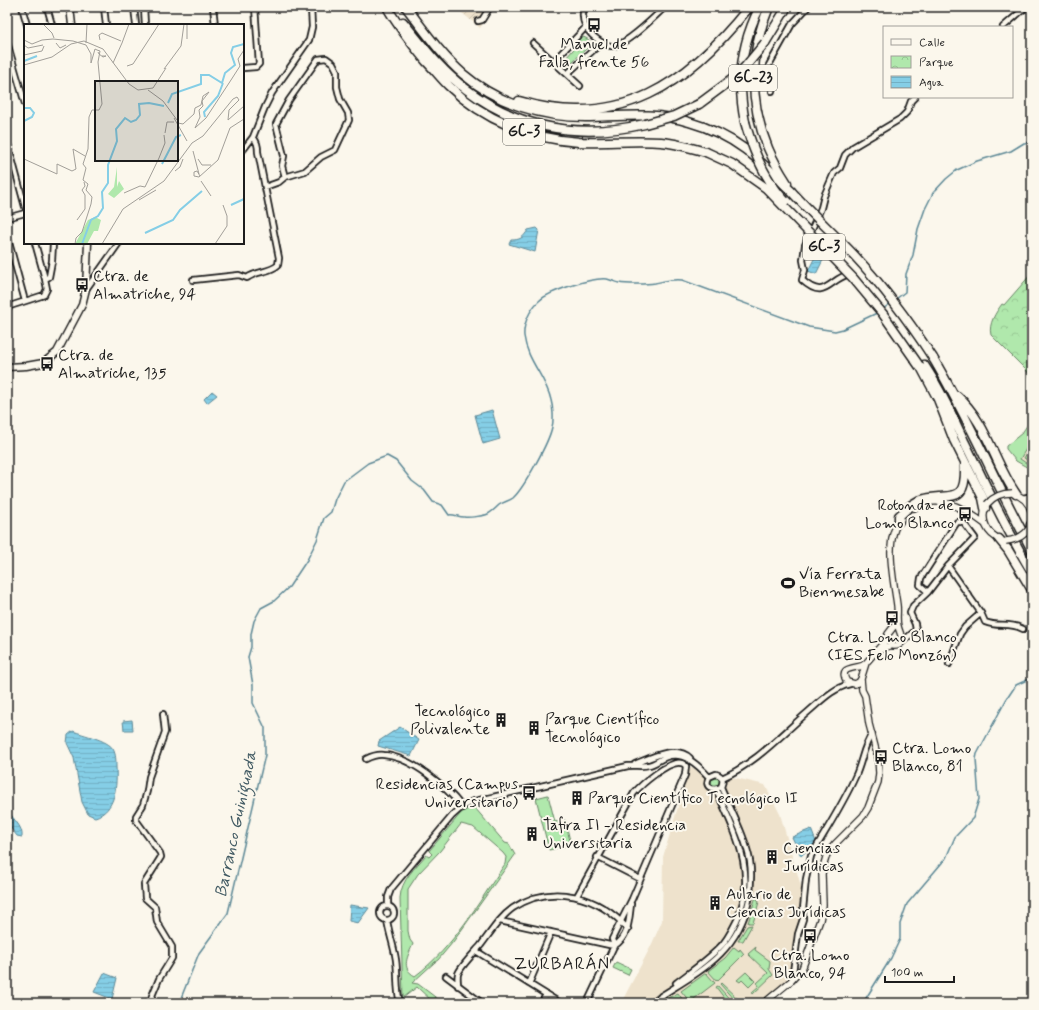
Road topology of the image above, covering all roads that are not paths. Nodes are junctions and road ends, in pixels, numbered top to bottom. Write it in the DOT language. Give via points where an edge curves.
graph roads {
  1 [pos="22,7"];
  2 [pos="47,7"];
  3 [pos="70,7"];
  4 [pos="104,7"];
  5 [pos="109,7"];
  6 [pos="134,7"];
  7 [pos="144,7"];
  8 [pos="213,7"];
  9 [pos="255,7"];
  10 [pos="311,7"];
  11 [pos="406,7"];
  12 [pos="413,7"];
  13 [pos="490,7"];
  14 [pos="584,7"];
  15 [pos="665,7"];
  16 [pos="749,7"];
  17 [pos="760,7"];
  18 [pos="769,7"];
  19 [pos="787,7"];
  20 [pos="808,7"];
  21 [pos="1026,7"];
  22 [pos="388,8"];
  23 [pos="478,21"];
  24 [pos="27,24"];
  25 [pos="52,24"];
  26 [pos="72,24"];
  27 [pos="106,24"];
  28 [pos="136,24"];
  29 [pos="145,24"];
  30 [pos="215,24"];
  31 [pos="1004,26"];
  32 [pos="586,27"];
  33 [pos="7,42"];
  34 [pos="533,43"];
  35 [pos="601,43"];
  36 [pos="553,62"];
  37 [pos="244,68"];
  38 [pos="567,74"];
  39 [pos="580,86"];
  40 [pos="772,91"];
  41 [pos="914,98"];
  42 [pos="24,101"];
  43 [pos="253,137"];
  44 [pos="7,142"];
  45 [pos="244,149"];
  46 [pos="285,177"];
  47 [pos="265,188"];
  48 [pos="791,191"];
  49 [pos="24,203"];
  50 [pos="24,213"];
  51 [pos="7,218"];
  52 [pos="7,235"];
  53 [pos="35,244"];
  54 [pos="53,244"];
  55 [pos="88,244"];
  56 [pos="118,244"];
  57 [pos="45,279"];
  58 [pos="193,280"];
  59 [pos="86,289"];
  60 [pos="864,294"];
  61 [pos="25,301"];
  62 [pos="7,307"];
  63 [pos="922,366"];
  64 [pos="7,367"];
  65 [pos="954,393"];
  66 [pos="965,463"];
  67 [pos="1017,495"];
  68 [pos="1032,496"];
  69 [pos="986,508"];
  70 [pos="1032,508"];
  71 [pos="971,513"];
  72 [pos="899,521"];
  73 [pos="985,524"];
  74 [pos="1031,525"];
  75 [pos="1003,540"];
  76 [pos="1032,550"];
  77 [pos="948,566"];
  78 [pos="1032,572"];
  79 [pos="1032,590"];
  80 [pos="928,592"];
  81 [pos="981,613"];
  82 [pos="897,621"];
  83 [pos="1023,629"];
  84 [pos="900,634"];
  85 [pos="912,634"];
  86 [pos="901,643"];
  87 [pos="876,653"];
  88 [pos="866,663"];
  89 [pos="949,664"];
  90 [pos="844,678"];
  91 [pos="861,679"];
  92 [pos="853,684"];
  93 [pos="841,686"];
  94 [pos="862,690"];
  95 [pos="163,714"];
  96 [pos="872,734"];
  97 [pos="366,759"];
  98 [pos="709,777"];
  99 [pos="722,778"];
  100 [pos="721,787"];
  101 [pos="716,789"];
  102 [pos="462,806"];
  103 [pos="598,857"];
  104 [pos="640,879"];
  105 [pos="577,896"];
  106 [pos="632,899"];
  107 [pos="388,905"];
  108 [pos="387,920"];
  109 [pos="500,921"];
  110 [pos="622,921"];
  111 [pos="628,929"];
  112 [pos="551,932"];
  113 [pos="614,946"];
  114 [pos="476,951"];
  115 [pos="446,976"];
  116 [pos="792,980"];
  117 [pos="530,984"];
  118 [pos="458,986"];
  119 [pos="546,995"];
  120 [pos="661,996"];
  121 [pos="149,1003"];
  122 [pos="400,1003"];
  123 [pos="482,1003"];
  124 [pos="541,1003"];
  125 [pos="560,1003"];
  126 [pos="587,1003"];
  127 [pos="652,1003"];
  128 [pos="764,1003"];
  1 -- 24 [label="street"];
  2 -- 25 [label="street"];
  3 -- 26 [label="main road"];
  4 -- 5 [label="street"];
  4 -- 27 [label="street"];
  6 -- 28 [label="street"];
  7 -- 29 [label="street"];
  8 -- 30 [label="street"];
  9 -- 37 [label="street" via="260,64"];
  10 -- 43 [label="street" via="312,27 309,40 272,93"];
  11 -- 48 [label="highway, GC-3, bridge" via="434,43 463,74 492,94 544,114 568,117 664,117 688,121 733,140 749,151"];
  12 -- 16 [label="highway" via="441,44 477,78 520,101 569,111 608,108 644,97 662,88 707,54"];
  13 -- 23 [label="street" via="482,20"];
  14 -- 32 [label="street" via="582,15"];
  15 -- 35 [label="street" via="623,43 612,46"];
  17 -- 63 [label="highway, GC-23, bridge" via="749,32 740,73 745,122 759,163 781,196 856,274 886,311 911,344"];
  18 -- 48 [label="highway, GC-23" via="754,61 753,79 757,114 768,149"];
  19 -- 22 [label="highway, bridge" via="765,43 745,67 699,104 674,116 621,130 580,131 553,128 512,116 466,89"];
  20 -- 40 [label="street" via="792,24 769,65 769,74 774,82"];
  21 -- 31 [label="street"];
  22 -- 63 [label="highway, GC-3, bridge" via="415,47 449,86 506,125 550,139 580,142 662,142 706,152 732,164 766,188 853,278"];
  32 -- 35 [label="street"];
  32 -- 36 [label="street"];
  33 -- 42 [label="street"];
  34 -- 36 [label="street"];
  35 -- 38 [label="street"];
  36 -- 38 [label="street"];
  38 -- 39 [label="street"];
  41 -- 60 [label="street" via="900,119 853,147 845,155 840,168 834,173 805,245 805,270 802,280 810,288 819,290 829,287 842,277 852,274"];
  43 -- 45 [label="street"];
  43 -- 47 [label="street" via="257,141"];
  44 -- 49 [label="street"];
  46 -- 46 [label="street" via="305,171 321,157 335,150 349,120 337,87 337,71 334,64 326,58 318,59 289,100 276,124 284,156 282,166"];
  46 -- 47 [label="street"];
  47 -- 58 [label="street" via="279,258 278,265 274,270 254,273 247,278 238,275"];
  48 -- 65 [label="highway, GC-3, bridge" via="853,255 890,298 913,327"];
  50 -- 51 [label="street"];
  52 -- 61 [label="street"];
  53 -- 57 [label="street"];
  54 -- 57 [label="street" via="49,277"];
  55 -- 59 [label="main road"];
  56 -- 59 [label="street"];
  57 -- 61 [label="street" via="47,289 44,295"];
  59 -- 64 [label="main road" via="82,305 57,352 43,363"];
  61 -- 62 [label="street"];
  63 -- 66 [label="highway"];
  63 -- 78 [label="highway" via="933,378 993,501"];
  65 -- 67 [label="highway" via="967,405 979,422"];
  65 -- 76 [label="highway, GC-3"];
  66 -- 69 [label="highway"];
  66 -- 72 [label="highway" via="965,480 960,492 955,496 925,499 912,504 899,516"];
  67 -- 68 [label="street"];
  67 -- 69 [label="street, bridge" via="997,495"];
  67 -- 70 [label="street"];
  69 -- 71 [label="street"];
  69 -- 73 [label="street"];
  71 -- 72 [label="street" via="958,506 929,502 908,511"];
  71 -- 73 [label="street"];
  72 -- 82 [label="street" via="892,546"];
  73 -- 75 [label="street" via="989,532"];
  74 -- 75 [label="street, bridge" via="1025,534 1016,540"];
  75 -- 79 [label="highway"];
  77 -- 80 [label="street"];
  77 -- 80 [label="street" via="975,538 963,522 957,522 921,578 920,585"];
  77 -- 81 [label="street"];
  80 -- 85 [label="street" via="910,610 916,630"];
  81 -- 83 [label="street" via="985,622 990,624 1015,625"];
  81 -- 89 [label="street" via="964,627"];
  82 -- 84 [label="street"];
  82 -- 87 [label="street"];
  84 -- 85 [label="street"];
  84 -- 86 [label="street"];
  85 -- 86 [label="street"];
  86 -- 87 [label="street"];
  87 -- 88 [label="street"];
  88 -- 90 [label="street" via="847,669"];
  88 -- 91 [label="street"];
  90 -- 92 [label="street"];
  90 -- 93 [label="street"];
  91 -- 92 [label="street"];
  91 -- 94 [label="street"];
  92 -- 93 [label="street"];
  92 -- 94 [label="street"];
  93 -- 99 [label="street" via="754,760"];
  94 -- 96 [label="street"];
  95 -- 121 [label="street" via="165,732 149,777 148,791 136,816 136,820 161,857 144,884 146,898 154,908 157,922 172,947 172,958 159,979"];
  96 -- 116 [label="street" via="867,741 854,780 809,861 803,919 798,934"];
  96 -- 116 [label="street" via="878,758 878,782 864,816 827,854 822,874 823,906 820,920 802,969"];
  97 -- 102 [label="street" via="374,755 383,755 405,761 420,769"];
  98 -- 99 [label="street" via="716,774"];
  98 -- 101 [label="street" via="708,785"];
  98 -- 102 [label="street" via="692,761 671,756 648,766 628,766 499,795"];
  99 -- 100 [label="street"];
  100 -- 101 [label="street"];
  100 -- 120 [label="street" via="744,840 750,861 752,878 746,912 733,940 722,952 704,969"];
  101 -- 120 [label="street" via="739,842 744,862 746,878 741,910 734,927 719,948"];
  102 -- 107 [label="street" via="391,890"];
  103 -- 104 [label="street"];
  103 -- 104 [label="street" via="642,784 673,764 683,763 686,766 684,775"];
  103 -- 105 [label="street"];
  104 -- 106 [label="street"];
  105 -- 109 [label="street" via="559,894 526,901 512,909"];
  105 -- 110 [label="street" via="606,908"];
  106 -- 110 [label="street"];
  106 -- 111 [label="street"];
  107 -- 108 [label="street" via="395,913"];
  107 -- 108 [label="street" via="382,907 380,913 382,918"];
  108 -- 122 [label="street" via="396,960 397,993"];
  109 -- 112 [label="street"];
  109 -- 114 [label="street"];
  110 -- 111 [label="street"];
  110 -- 113 [label="street" via="612,939"];
  111 -- 113 [label="street" via="620,942"];
  112 -- 113 [label="street"];
  112 -- 117 [label="street"];
  113 -- 126 [label="street"];
  114 -- 117 [label="street"];
  114 -- 118 [label="street" via="458,973"];
  115 -- 118 [label="street"];
  116 -- 128 [label="street"];
  117 -- 119 [label="street"];
  118 -- 123 [label="street"];
  119 -- 124 [label="street"];
  119 -- 125 [label="street"];
  120 -- 127 [label="street"];
}
